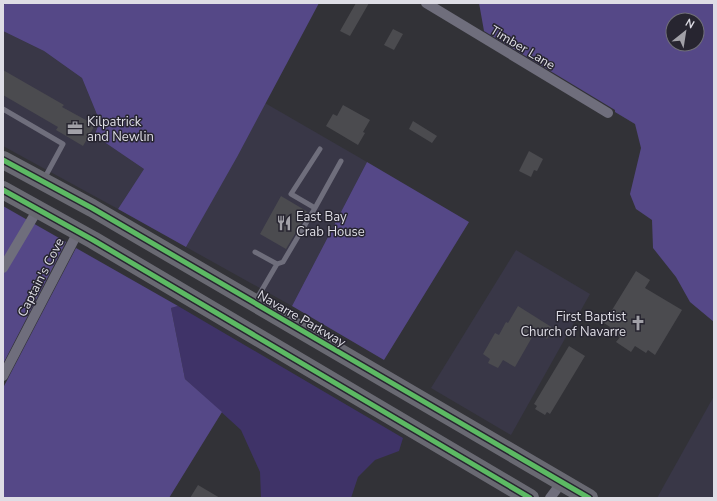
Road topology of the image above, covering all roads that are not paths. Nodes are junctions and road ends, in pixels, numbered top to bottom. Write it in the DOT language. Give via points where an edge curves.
graph roads {
  1 [pos="426,3"];
  2 [pos="3,109"];
  3 [pos="608,113"];
  4 [pos="320,148"];
  5 [pos="3,160"];
  6 [pos="341,161"];
  7 [pos="43,182"];
  8 [pos="3,190"];
  9 [pos="315,208"];
  10 [pos="38,209"];
  11 [pos="78,232"];
  12 [pos="255,252"];
  13 [pos="277,264"];
  14 [pos="3,268"];
  15 [pos="255,303"];
  16 [pos="3,376"];
  17 [pos="559,490"];
  18 [pos="530,498"];
  19 [pos="550,498"];
  20 [pos="589,498"];
  1 -- 3 [label="street, Timber Lane"];
  2 -- 7 [label="lane" via="63,144"];
  4 -- 9 [label="lane" via="291,194"];
  5 -- 7 [label="highway, Navarre Parkway"];
  6 -- 9 [label="lane"];
  7 -- 15 [label="highway, Navarre Parkway"];
  8 -- 10 [label="highway"];
  9 -- 13 [label="lane" via="283,262"];
  10 -- 11 [label="highway"];
  10 -- 14 [label="street"];
  11 -- 16 [label="street, Captain's Cove"];
  11 -- 18 [label="highway"];
  12 -- 13 [label="lane"];
  13 -- 15 [label="lane"];
  15 -- 17 [label="highway, Navarre Parkway"];
  17 -- 19 [label="street"];
  17 -- 20 [label="highway, Navarre Parkway"];
}
